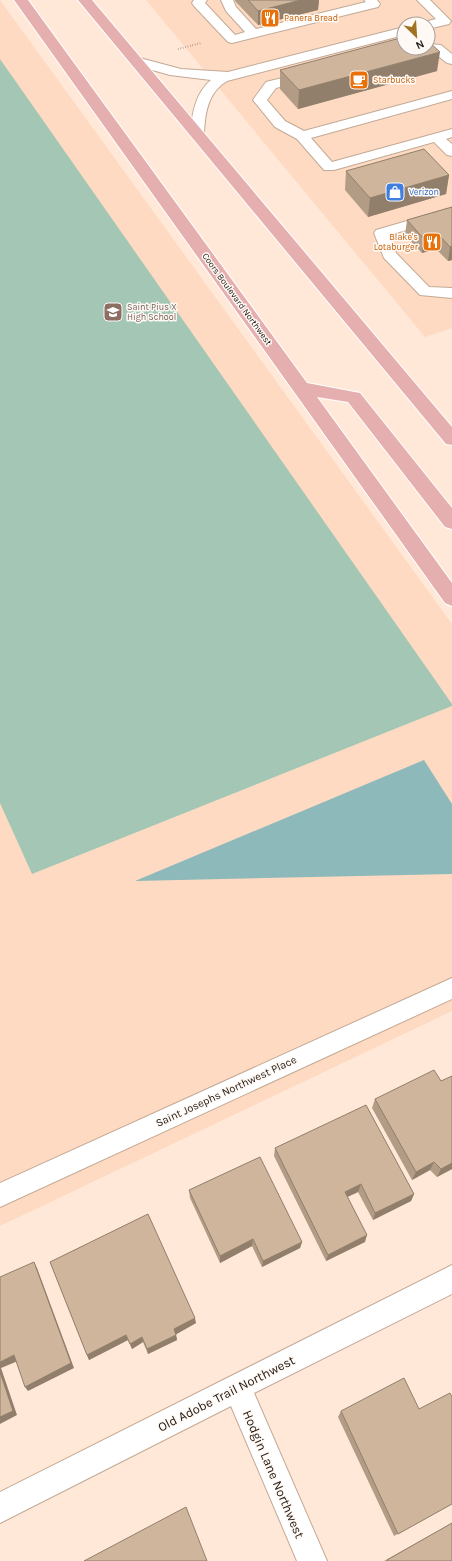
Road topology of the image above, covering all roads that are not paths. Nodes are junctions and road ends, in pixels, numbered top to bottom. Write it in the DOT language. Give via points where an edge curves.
graph roads {
  1 [pos="21,0"];
  2 [pos="85,0"];
  3 [pos="201,0"];
  4 [pos="227,0"];
  5 [pos="370,0"];
  6 [pos="423,0"];
  7 [pos="449,24"];
  8 [pos="436,25"];
  9 [pos="396,33"];
  10 [pos="254,34"];
  11 [pos="436,48"];
  12 [pos="452,60"];
  13 [pos="136,61"];
  14 [pos="316,73"];
  15 [pos="228,76"];
  16 [pos="452,95"];
  17 [pos="452,133"];
  18 [pos="197,134"];
  19 [pos="302,136"];
  20 [pos="437,137"];
  21 [pos="452,152"];
  22 [pos="452,212"];
  23 [pos="452,293"];
  24 [pos="300,388"];
  25 [pos="452,439"];
  26 [pos="452,522"];
  27 [pos="452,598"];
  28 [pos="452,988"];
  29 [pos="0,1195"];
  30 [pos="452,1279"];
  31 [pos="237,1387"];
  32 [pos="0,1508"];
  33 [pos="312,1561"];
  1 -- 24 [label="main road, Coors Boulevard Northwest"];
  2 -- 13 [label="main road"];
  3 -- 10 [label="lane" via="198,4 232,39"];
  4 -- 10 [label="lane" via="230,8"];
  5 -- 10 [label="lane" via="374,4"];
  6 -- 7 [label="lane"];
  7 -- 8 [label="lane"];
  9 -- 15 [label="lane"];
  11 -- 12 [label="lane"];
  13 -- 15 [label="lane" via="194,77"];
  13 -- 18 [label="main road"];
  14 -- 19 [label="lane" via="271,85 260,100 280,124"];
  15 -- 18 [label="lane" via="209,89 198,119"];
  16 -- 19 [label="lane"];
  17 -- 20 [label="lane"];
  18 -- 25 [label="main road"];
  19 -- 20 [label="lane" via="329,167"];
  20 -- 21 [label="lane"];
  22 -- 23 [label="lane" via="381,233 390,255 425,292"];
  24 -- 26 [label="main road" via="354,397"];
  24 -- 27 [label="main road, Coors Boulevard Northwest"];
  28 -- 29 [label="lane, Saint Josephs Northwest Place"];
  30 -- 31 [label="street, Old Adobe Trail Northwest"];
  31 -- 32 [label="street, Old Adobe Trail Northwest"];
  31 -- 33 [label="street, Hodgin Lane Northwest"];
}
